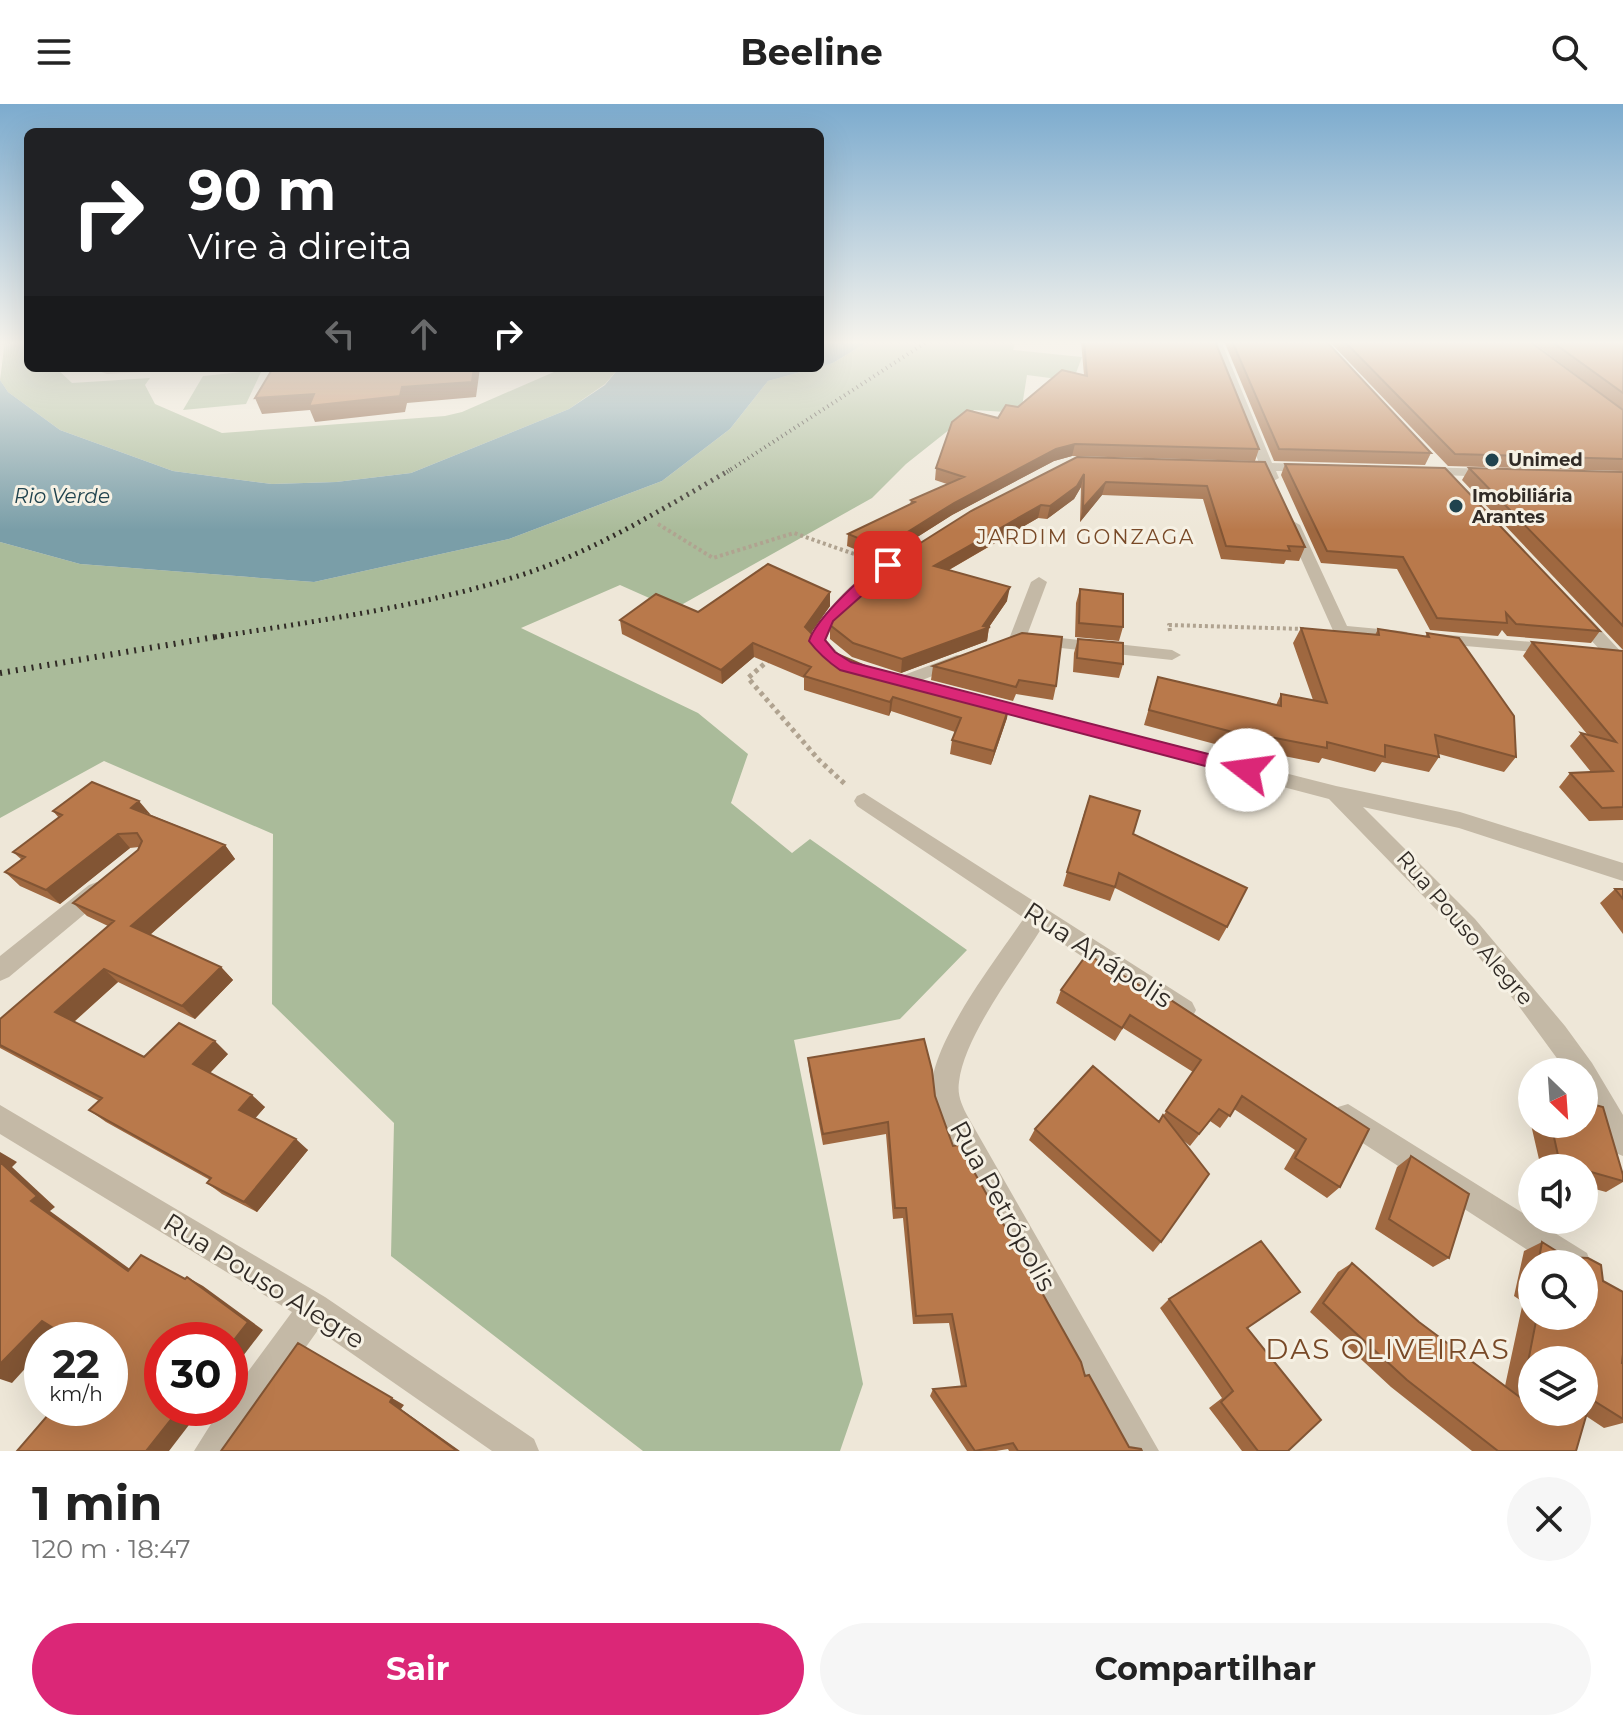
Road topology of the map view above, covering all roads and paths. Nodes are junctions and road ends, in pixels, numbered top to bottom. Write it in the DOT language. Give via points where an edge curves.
graph roads {
  1 [pos="1241,404"];
  2 [pos="1222,465"];
  3 [pos="1267,467"];
  4 [pos="1331,468"];
  5 [pos="1410,471"];
  6 [pos="1502,474"];
  7 [pos="658,524"];
  8 [pos="927,543"];
  9 [pos="888,565"];
  10 [pos="1039,582"];
  11 [pos="1571,608"];
  12 [pos="1169,625"];
  13 [pos="1341,631"];
  14 [pos="817,641"];
  15 [pos="976,653"];
  16 [pos="1172,655"];
  17 [pos="1618,659"];
  18 [pos="846,666"];
  19 [pos="932,690"];
  20 [pos="963,697"];
  21 [pos="1336,793"];
  22 [pos="864,801"];
  23 [pos="1623,872"];
  24 [pos="117,875"];
  25 [pos="1037,916"];
  26 [pos="0,970"];
  27 [pos="1208,1027"];
  28 [pos="1573,1058"];
  29 [pos="1598,1099"];
  30 [pos="1327,1103"];
  31 [pos="0,1119"];
  32 [pos="1623,1142"];
  33 [pos="1555,1250"];
  34 [pos="314,1308"];
  35 [pos="211,1451"];
  36 [pos="522,1451"];
  37 [pos="1142,1451"];
  1 -- 3 [label="street"];
  2 -- 3 [label="street"];
  3 -- 4 [label="street"];
  3 -- 13 [label="street"];
  5 -- 6 [label="street"];
  7 -- 9 [label="path" via="713,558 794,533"];
  8 -- 9 [label="street"];
  9 -- 14 [label="street" via="828,618"];
  10 -- 16 [label="street" via="1010,641"];
  11 -- 17 [label="street"];
  12 -- 13 [label="path"];
  13 -- 17 [label="street" via="1576,650"];
  14 -- 18 [label="street"];
  14 -- 22 [label="path" via="785,646 748,678 819,760"];
  15 -- 19 [label="street" via="895,680"];
  20 -- 21 [label="street"];
  21 -- 23 [label="street" via="1460,820"];
  21 -- 28 [label="street, Rua Pouso Alegre" via="1431,884"];
  22 -- 25 [label="street, Rua Anápolis"];
  24 -- 26 [label="street"];
  25 -- 27 [label="street, Rua Anápolis"];
  25 -- 37 [label="street, Rua Petrópolis" via="950,1057 944,1084 950,1112 965,1140"];
  29 -- 32 [label="street, Rua Pouso Alegre"];
  30 -- 33 [label="street"];
  31 -- 34 [label="street, Rua Pouso Alegre"];
  34 -- 35 [label="street"];
  34 -- 36 [label="street, Rua Pouso Alegre"];
}
